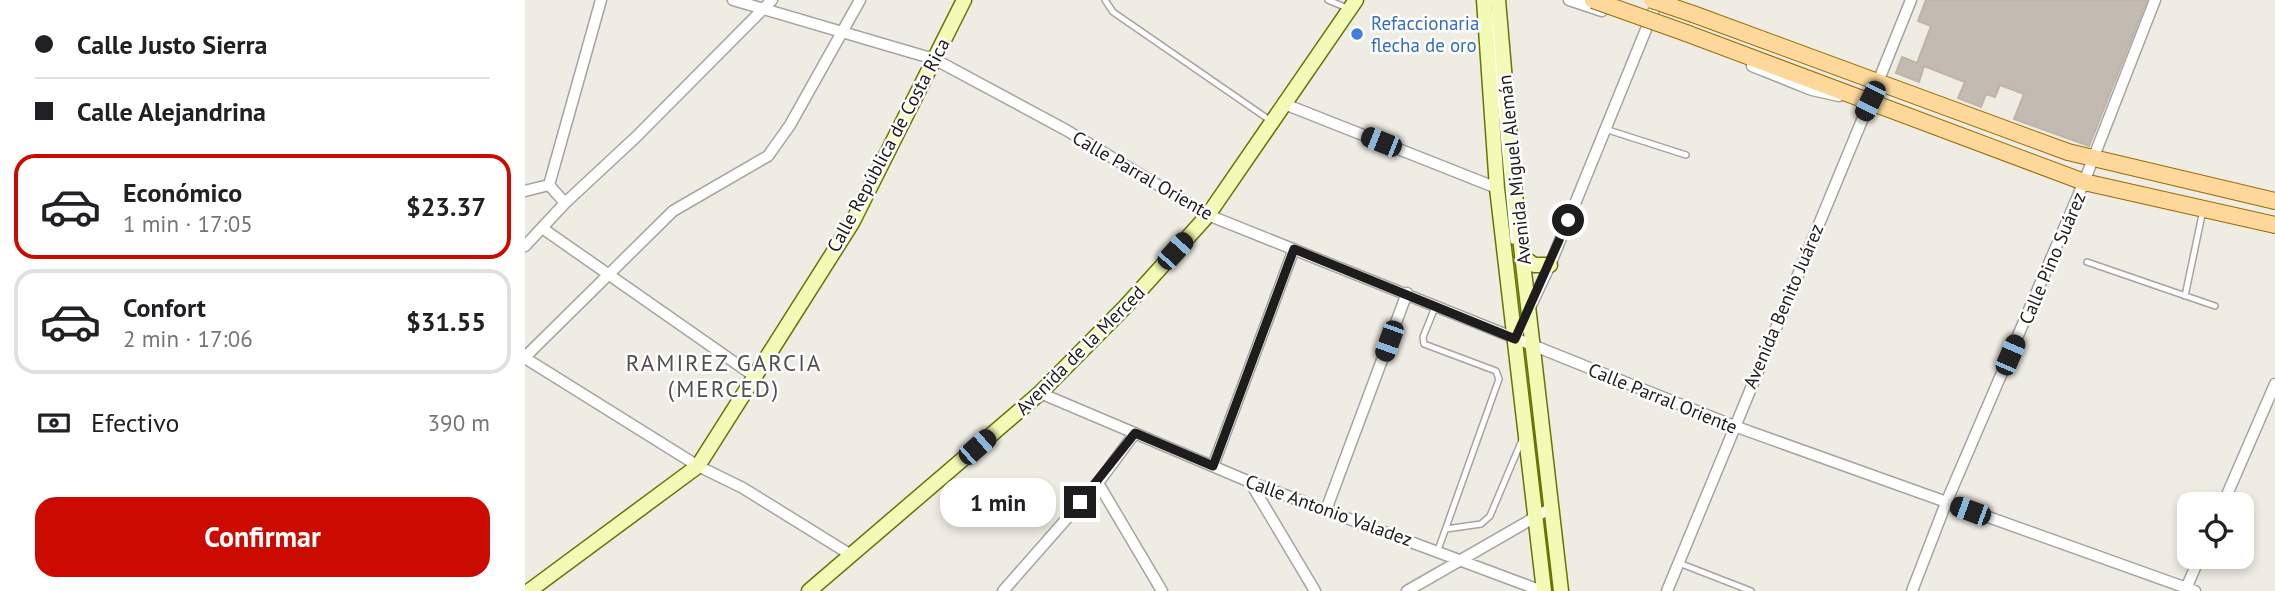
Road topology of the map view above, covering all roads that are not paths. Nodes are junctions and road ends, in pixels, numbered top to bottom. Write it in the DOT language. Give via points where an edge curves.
graph roads {
  1 [pos="601,0"];
  2 [pos="733,0"];
  3 [pos="860,0"];
  4 [pos="964,0"];
  5 [pos="1105,0"];
  6 [pos="1328,0"];
  7 [pos="1484,0"];
  8 [pos="1492,0"];
  9 [pos="1498,0"];
  10 [pos="1569,0"];
  11 [pos="1593,0"];
  12 [pos="1652,0"];
  13 [pos="1658,0"];
  14 [pos="1670,0"];
  15 [pos="1911,0"];
  16 [pos="2155,0"];
  17 [pos="768,5"];
  18 [pos="1353,5"];
  19 [pos="1688,9"];
  20 [pos="1647,26"];
  21 [pos="844,30"];
  22 [pos="1678,33"];
  23 [pos="934,59"];
  24 [pos="1878,82"];
  25 [pos="1870,101"];
  26 [pos="1287,104"];
  27 [pos="1273,123"];
  28 [pos="1605,129"];
  29 [pos="1686,155"];
  30 [pos="2092,159"];
  31 [pos="2084,182"];
  32 [pos="549,185"];
  33 [pos="1497,188"];
  34 [pos="525,191"];
  35 [pos="2275,201"];
  36 [pos="565,203"];
  37 [pos="2204,209"];
  38 [pos="1208,215"];
  39 [pos="2275,225"];
  40 [pos="542,228"];
  41 [pos="525,246"];
  42 [pos="1294,249"];
  43 [pos="1522,256"];
  44 [pos="2087,262"];
  45 [pos="1550,265"];
  46 [pos="607,273"];
  47 [pos="1407,293"];
  48 [pos="2185,296"];
  49 [pos="1436,305"];
  50 [pos="2215,306"];
  51 [pos="1530,310"];
  52 [pos="1524,324"];
  53 [pos="1525,342"];
  54 [pos="525,357"];
  55 [pos="754,376"];
  56 [pos="2275,384"];
  57 [pos="1040,393"];
  58 [pos="1734,426"];
  59 [pos="1525,431"];
  60 [pos="1135,433"];
  61 [pos="698,466"];
  62 [pos="1213,466"];
  63 [pos="1250,482"];
  64 [pos="1098,483"];
  65 [pos="2228,492"];
  66 [pos="1946,503"];
  67 [pos="1551,508"];
  68 [pos="1326,510"];
  69 [pos="1535,515"];
  70 [pos="1446,529"];
  71 [pos="1438,550"];
  72 [pos="851,555"];
  73 [pos="1461,558"];
  74 [pos="1678,564"];
  75 [pos="2196,569"];
  76 [pos="1010,588"];
  77 [pos="2189,590"];
  78 [pos="529,591"];
  79 [pos="809,591"];
  80 [pos="1163,591"];
  81 [pos="1315,591"];
  82 [pos="1407,591"];
  83 [pos="1543,591"];
  84 [pos="1561,591"];
  85 [pos="1667,591"];
  86 [pos="1751,591"];
  87 [pos="1912,591"];
  1 -- 32 [label="street"];
  2 -- 17 [label="street, Calle Parral Oriente"];
  3 -- 21 [label="street"];
  4 -- 23 [label="street, Calle República de Costa Rica"];
  5 -- 27 [label="lane" via="1113,12"];
  6 -- 18 [label="lane"];
  7 -- 33 [label="street, Avenida Miguel Alemán"];
  8 -- 52 [label="lane" via="1499,108"];
  9 -- 43 [label="street, Avenida Miguel Alemán"];
  10 -- 20 [label="street"];
  11 -- 22 [label="main road, bridge"];
  12 -- 19 [label="main road, bridge"];
  13 -- 20 [label="street"];
  14 -- 19 [label="street"];
  15 -- 24 [label="street"];
  16 -- 30 [label="street, Calle Pino Suárez"];
  17 -- 21 [label="street, Calle Parral Oriente"];
  17 -- 36 [label="street"];
  18 -- 26 [label="street, Avenida de la Merced"];
  19 -- 22 [label="street" via="1670,15"];
  19 -- 24 [label="main road"];
  20 -- 22 [label="street"];
  20 -- 28 [label="street"];
  21 -- 23 [label="street, Calle Parral Oriente"];
  21 -- 46 [label="street" via="768,156 673,211"];
  22 -- 25 [label="main road"];
  23 -- 38 [label="street, Calle Parral Oriente" via="1066,130"];
  23 -- 55 [label="street, Calle República de Costa Rica" via="852,223"];
  24 -- 30 [label="main road"];
  25 -- 31 [label="main road"];
  25 -- 58 [label="street, Avenida Benito Juárez"];
  26 -- 27 [label="street, Avenida de la Merced"];
  26 -- 33 [label="street"];
  27 -- 38 [label="street, Avenida de la Merced"];
  28 -- 29 [label="lane"];
  28 -- 45 [label="street"];
  30 -- 31 [label="street, Calle Pino Suárez"];
  30 -- 35 [label="main road"];
  31 -- 37 [label="main road"];
  31 -- 66 [label="street, Calle Pino Suárez"];
  32 -- 34 [label="street"];
  32 -- 36 [label="street"];
  33 -- 53 [label="street, Avenida Miguel Alemán"];
  36 -- 40 [label="street"];
  37 -- 39 [label="main road"];
  37 -- 48 [label="lane"];
  38 -- 42 [label="street, Calle Parral Oriente"];
  38 -- 57 [label="street, Avenida de la Merced"];
  40 -- 41 [label="street"];
  40 -- 46 [label="street"];
  42 -- 47 [label="street, Calle Parral Oriente"];
  42 -- 62 [label="street"];
  43 -- 45 [label="street" via="1534,265"];
  43 -- 51 [label="street, Avenida Miguel Alemán"];
  44 -- 48 [label="lane"];
  45 -- 51 [label="street"];
  46 -- 54 [label="street"];
  46 -- 55 [label="street"];
  47 -- 49 [label="street, Calle Parral Oriente"];
  47 -- 68 [label="street"];
  48 -- 50 [label="lane"];
  49 -- 53 [label="street, Calle Parral Oriente"];
  49 -- 70 [label="lane" via="1424,344 1496,371 1499,379"];
  51 -- 52 [label="street"];
  51 -- 53 [label="street, Avenida Miguel Alemán"];
  52 -- 53 [label="street"];
  53 -- 58 [label="street, Calle Parral Oriente"];
  53 -- 59 [label="street, Avenida Miguel Alemán"];
  53 -- 67 [label="street, Avenida Miguel Alemán"];
  54 -- 61 [label="street"];
  55 -- 61 [label="street, Calle República de Costa Rica"];
  56 -- 65 [label="street"];
  57 -- 60 [label="street, Calle Antonio Valadez"];
  57 -- 72 [label="street, Avenida de la Merced"];
  58 -- 66 [label="street, Calle Parral Oriente"];
  58 -- 74 [label="street, Avenida Benito Juárez"];
  59 -- 69 [label="street, Avenida Miguel Alemán"];
  59 -- 70 [label="lane" via="1490,516 1481,524"];
  60 -- 62 [label="street, Calle Antonio Valadez"];
  60 -- 64 [label="street"];
  61 -- 72 [label="street" via="743,488"];
  61 -- 78 [label="street, Calle República de Costa Rica"];
  62 -- 63 [label="street, Calle Antonio Valadez"];
  63 -- 68 [label="street, Calle Antonio Valadez"];
  63 -- 81 [label="street"];
  64 -- 76 [label="street"];
  64 -- 80 [label="street"];
  66 -- 77 [label="street, Calle Parral Oriente"];
  66 -- 87 [label="street, Calle Pino Suárez"];
  67 -- 69 [label="street"];
  67 -- 84 [label="street, Avenida Miguel Alemán"];
  68 -- 71 [label="street, Calle Antonio Valadez"];
  69 -- 73 [label="street"];
  69 -- 83 [label="street, Avenida Miguel Alemán"];
  70 -- 71 [label="lane"];
  71 -- 73 [label="street, Calle Antonio Valadez"];
  72 -- 79 [label="street, Avenida de la Merced"];
  73 -- 82 [label="street"];
  73 -- 83 [label="street, Calle Antonio Valadez"];
  74 -- 85 [label="street, Avenida Benito Juárez"];
  74 -- 86 [label="lane"];
  75 -- 77 [label="street"];
}
